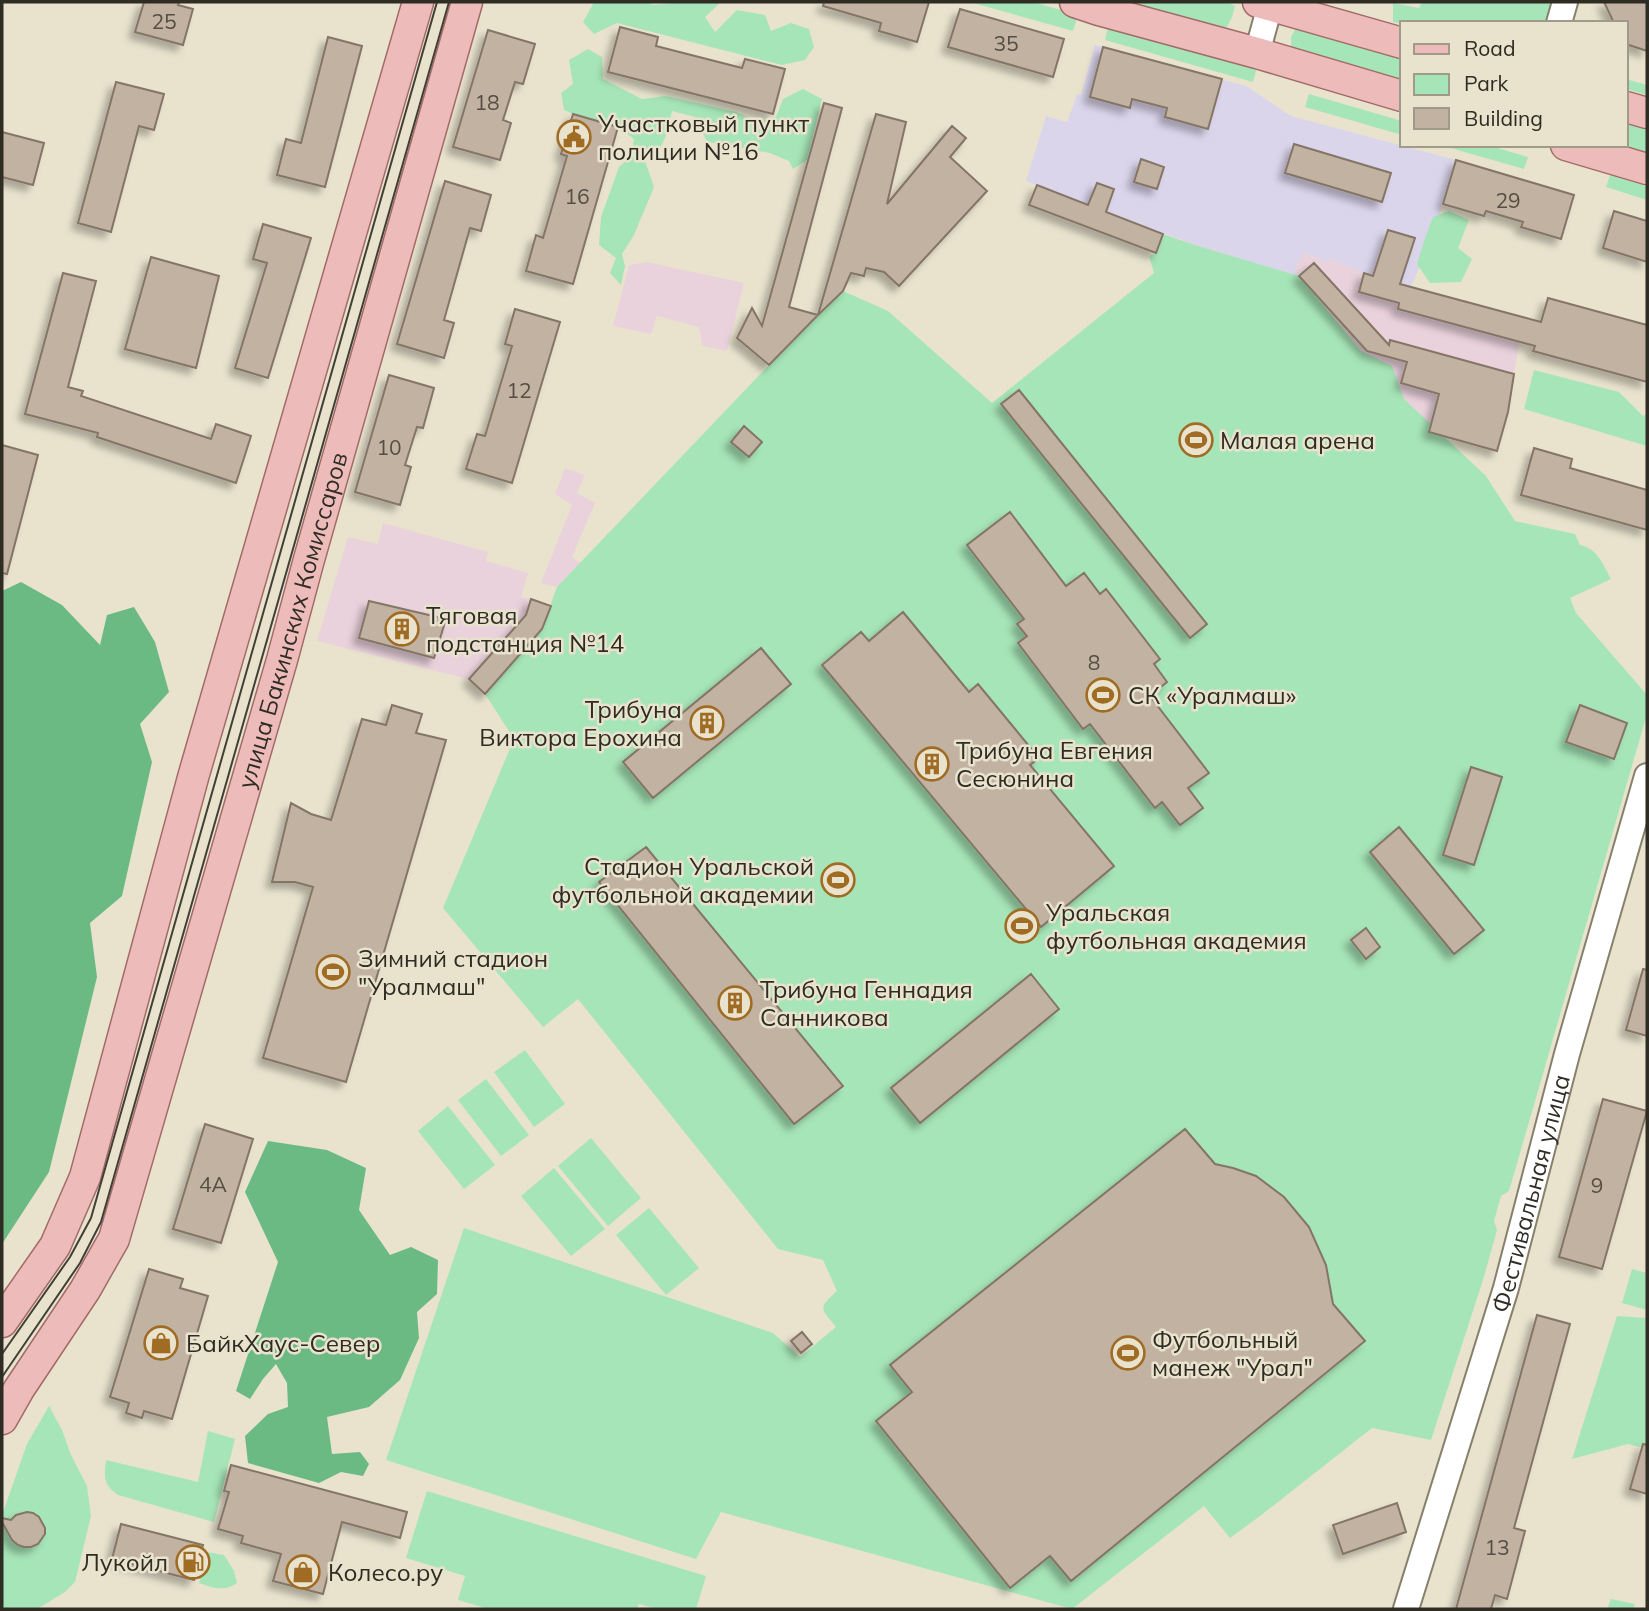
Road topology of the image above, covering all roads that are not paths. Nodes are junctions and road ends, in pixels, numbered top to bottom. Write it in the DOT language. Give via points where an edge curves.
graph roads {
  1 [pos="418,2"];
  2 [pos="467,2"];
  3 [pos="1075,2"];
  4 [pos="1565,2"];
  5 [pos="1266,3"];
  6 [pos="1560,21"];
  7 [pos="1400,42"];
  8 [pos="1257,53"];
  9 [pos="1400,95"];
  10 [pos="1628,108"];
  11 [pos="1647,113"];
  12 [pos="1573,147"];
  13 [pos="1647,169"];
  14 [pos="1647,776"];
  15 [pos="2,1322"];
  16 [pos="2,1419"];
  17 [pos="1406,1609"];
  1 -- 15 [label="main road, улица Бакинских Комиссаров" via="194,774 85,1177 55,1246"];
  2 -- 16 [label="main road, улица Бакинских Комиссаров" via="114,1239"];
  3 -- 8 [label="main road"];
  4 -- 6 [label="street"];
  5 -- 7 [label="main road"];
  5 -- 8 [label="street"];
  8 -- 9 [label="main road"];
  10 -- 11 [label="main road"];
  12 -- 13 [label="main road"];
  14 -- 17 [label="street, Фестивальная улица" via="1506,1287"];
}
